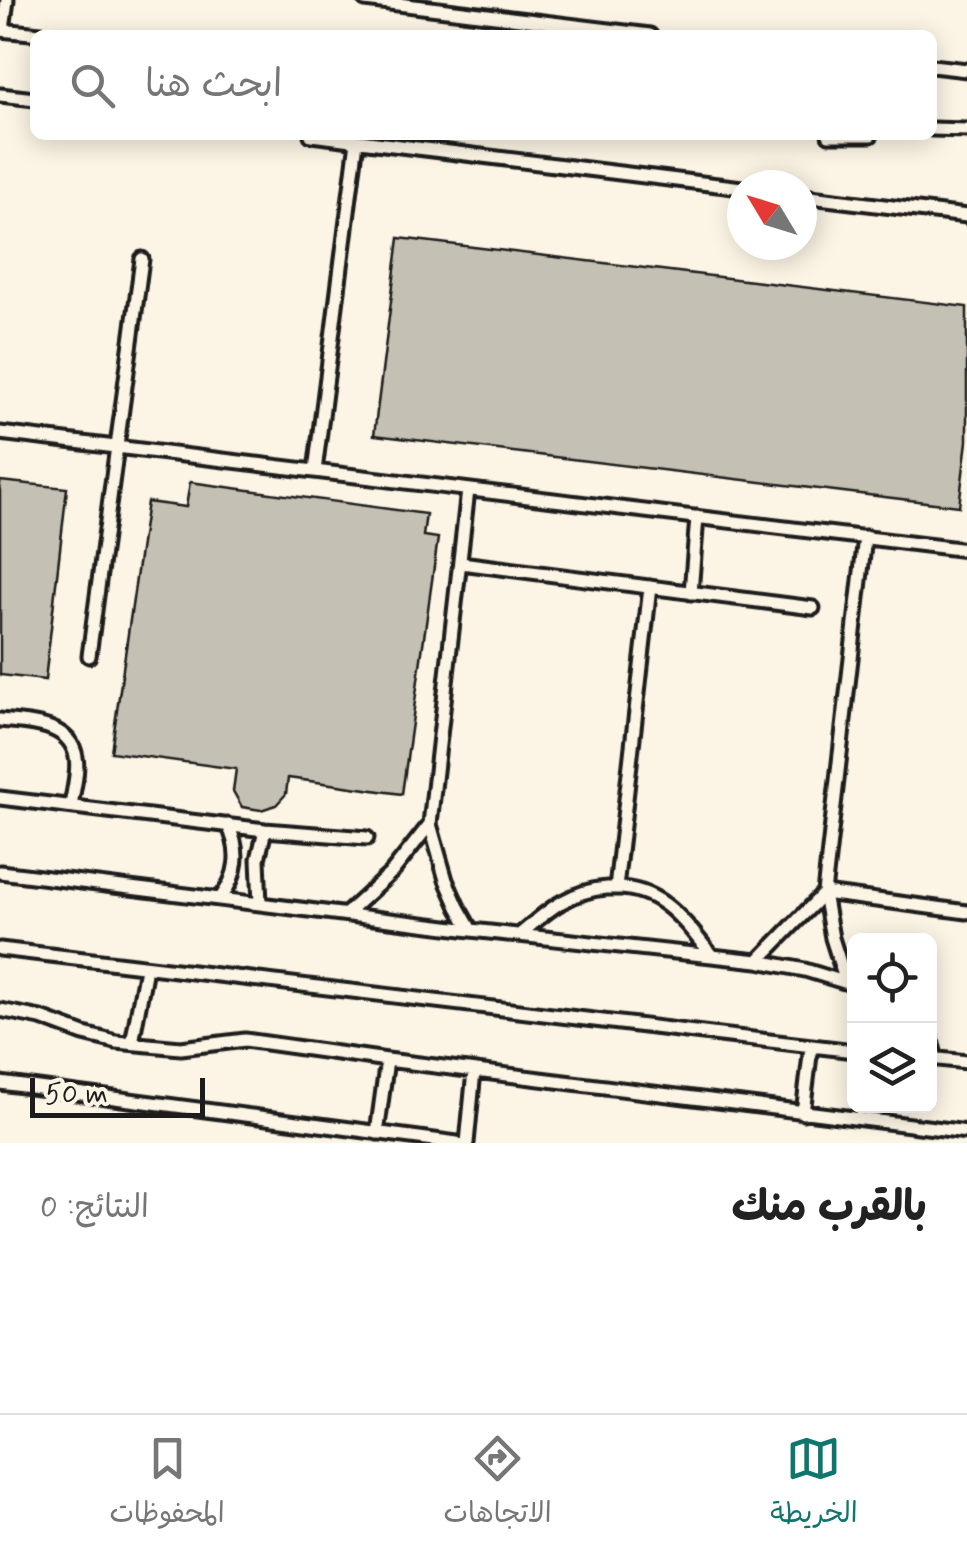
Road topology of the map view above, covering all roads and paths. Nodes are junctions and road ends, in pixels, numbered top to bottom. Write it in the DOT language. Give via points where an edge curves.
graph roads {
  1 [pos="7,0"];
  2 [pos="366,0"];
  3 [pos="1,30"];
  4 [pos="610,30"];
  5 [pos="30,33"];
  6 [pos="937,67"];
  7 [pos="967,70"];
  8 [pos="0,95"];
  9 [pos="30,98"];
  10 [pos="937,129"];
  11 [pos="967,130"];
  12 [pos="349,140"];
  13 [pos="357,141"];
  14 [pos="727,186"];
  15 [pos="817,198"];
  16 [pos="967,216"];
  17 [pos="142,259"];
  18 [pos="0,434"];
  19 [pos="116,447"];
  20 [pos="314,471"];
  21 [pos="468,490"];
  22 [pos="697,517"];
  23 [pos="864,537"];
  24 [pos="967,550"];
  25 [pos="461,564"];
  26 [pos="650,587"];
  27 [pos="691,593"];
  28 [pos="813,608"];
  29 [pos="89,656"];
  30 [pos="0,720"];
  31 [pos="0,798"];
  32 [pos="70,806"];
  33 [pos="430,824"];
  34 [pos="228,826"];
  35 [pos="265,830"];
  36 [pos="367,838"];
  37 [pos="0,872"];
  38 [pos="616,888"];
  39 [pos="824,893"];
  40 [pos="220,898"];
  41 [pos="260,904"];
  42 [pos="967,912"];
  43 [pos="346,914"];
  44 [pos="472,930"];
  45 [pos="519,934"];
  46 [pos="0,949"];
  47 [pos="712,956"];
  48 [pos="758,961"];
  49 [pos="146,968"];
  50 [pos="847,974"];
  51 [pos="847,983"];
  52 [pos="0,1010"];
  53 [pos="132,1042"];
  54 [pos="811,1047"];
  55 [pos="847,1050"];
  56 [pos="937,1058"];
  57 [pos="387,1060"];
  58 [pos="967,1062"];
  59 [pos="474,1071"];
  60 [pos="0,1083"];
  61 [pos="803,1113"];
  62 [pos="967,1132"];
  63 [pos="377,1133"];
  64 [pos="457,1143"];
  65 [pos="466,1143"];
  1 -- 3 [label="lane"];
  2 -- 4 [label="lane"];
  3 -- 5 [label="lane"];
  6 -- 7 [label="lane"];
  8 -- 9 [label="lane"];
  10 -- 11 [label="lane"];
  12 -- 13 [label="lane"];
  13 -- 14 [label="lane"];
  13 -- 20 [label="lane"];
  15 -- 16 [label="lane"];
  17 -- 19 [label="lane"];
  18 -- 19 [label="lane"];
  19 -- 20 [label="lane"];
  19 -- 29 [label="lane"];
  20 -- 21 [label="lane"];
  21 -- 22 [label="lane"];
  21 -- 25 [label="lane"];
  22 -- 23 [label="lane"];
  22 -- 27 [label="lane"];
  23 -- 24 [label="lane"];
  23 -- 39 [label="lane"];
  25 -- 26 [label="lane"];
  25 -- 33 [label="lane"];
  26 -- 27 [label="lane"];
  26 -- 38 [label="lane"];
  27 -- 28 [label="lane"];
  30 -- 32 [label="lane" via="55,729 72,745"];
  31 -- 32 [label="lane"];
  32 -- 34 [label="lane"];
  33 -- 43 [label="lane"];
  33 -- 44 [label="lane" via="446,880"];
  34 -- 35 [label="lane"];
  34 -- 40 [label="lane" via="236,864"];
  35 -- 36 [label="lane"];
  35 -- 41 [label="lane" via="257,874"];
  37 -- 40 [label="lane"];
  38 -- 45 [label="lane" via="560,903"];
  38 -- 47 [label="lane" via="657,897"];
  39 -- 42 [label="lane"];
  39 -- 48 [label="lane"];
  39 -- 50 [label="lane"];
  40 -- 41 [label="lane"];
  41 -- 43 [label="lane"];
  43 -- 44 [label="lane"];
  44 -- 45 [label="lane"];
  45 -- 47 [label="lane"];
  46 -- 49 [label="lane"];
  47 -- 48 [label="lane"];
  48 -- 51 [label="lane"];
  49 -- 53 [label="lane"];
  49 -- 54 [label="lane"];
  52 -- 53 [label="lane"];
  53 -- 57 [label="lane" via="181,1048 245,1040"];
  54 -- 55 [label="lane"];
  54 -- 61 [label="lane"];
  56 -- 58 [label="lane"];
  57 -- 59 [label="lane"];
  57 -- 63 [label="lane"];
  59 -- 61 [label="lane"];
  59 -- 65 [label="lane"];
  60 -- 63 [label="lane"];
  61 -- 62 [label="lane"];
  63 -- 64 [label="lane"];
}
